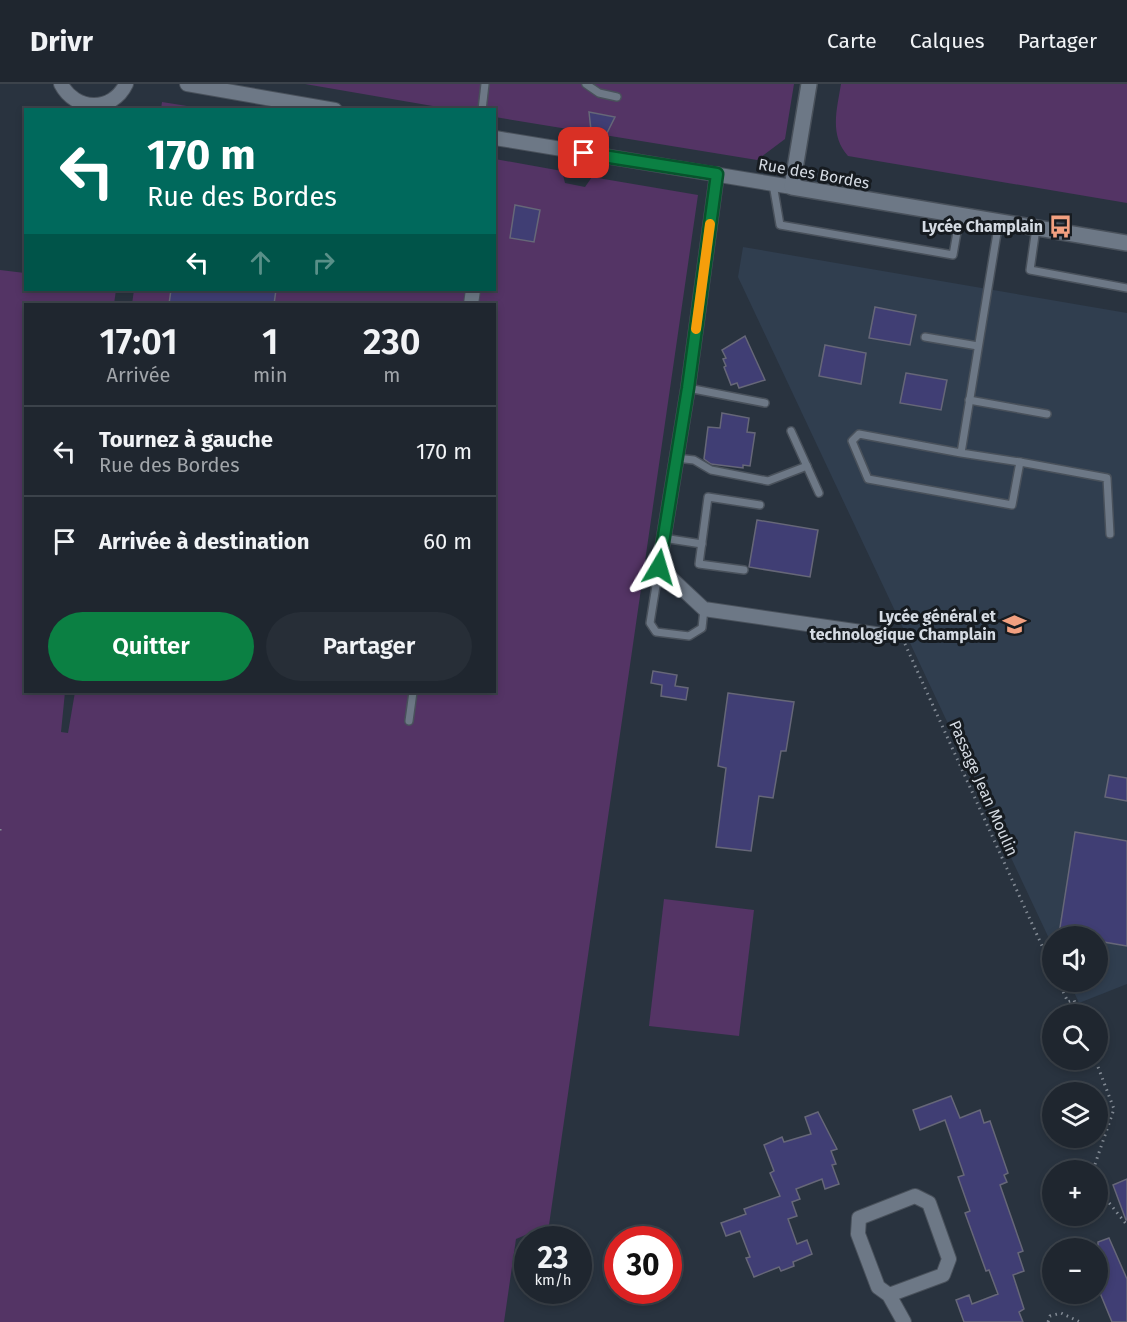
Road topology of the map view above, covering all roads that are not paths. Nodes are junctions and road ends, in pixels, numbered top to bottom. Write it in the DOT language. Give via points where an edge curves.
graph roads {
  1 [pos="61,84"];
  2 [pos="126,84"];
  3 [pos="187,84"];
  4 [pos="485,84"];
  5 [pos="586,84"];
  6 [pos="809,84"];
  7 [pos="617,97"];
  8 [pos="324,108"];
  9 [pos="482,108"];
  10 [pos="496,139"];
  11 [pos="717,174"];
  12 [pos="773,184"];
  13 [pos="792,187"];
  14 [pos="960,215"];
  15 [pos="999,221"];
  16 [pos="1036,228"];
  17 [pos="1127,243"];
  18 [pos="1127,288"];
  19 [pos="925,337"];
  20 [pos="978,346"];
  21 [pos="688,388"];
  22 [pos="969,400"];
  23 [pos="765,403"];
  24 [pos="1047,414"];
  25 [pos="791,431"];
  26 [pos="961,453"];
  27 [pos="676,458"];
  28 [pos="1020,462"];
  29 [pos="807,466"];
  30 [pos="819,493"];
  31 [pos="760,505"];
  32 [pos="1110,534"];
  33 [pos="663,538"];
  34 [pos="702,544"];
  35 [pos="659,567"];
  36 [pos="744,570"];
  37 [pos="704,609"];
  38 [pos="882,635"];
  39 [pos="413,693"];
  40 [pos="409,721"];
  41 [pos="889,1295"];
  42 [pos="904,1322"];
  1 -- 2 [label="street" via="73,99 93,106 117,97"];
  3 -- 8 [label="street"];
  4 -- 9 [label="lane"];
  5 -- 7 [label="lane" via="599,93"];
  6 -- 13 [label="street"];
  10 -- 11 [label="street, Rue des Bordes"];
  11 -- 12 [label="street, Rue des Bordes"];
  11 -- 21 [label="street"];
  12 -- 13 [label="street, Rue des Bordes"];
  12 -- 14 [label="lane" via="780,225 953,255"];
  13 -- 14 [label="street, Rue des Bordes"];
  14 -- 15 [label="street, Rue des Bordes"];
  15 -- 16 [label="street, Rue des Bordes"];
  15 -- 20 [label="lane"];
  16 -- 17 [label="street, Rue des Bordes"];
  16 -- 18 [label="lane" via="1030,270"];
  19 -- 20 [label="lane"];
  20 -- 22 [label="lane"];
  21 -- 23 [label="lane"];
  21 -- 27 [label="street"];
  22 -- 24 [label="lane"];
  22 -- 26 [label="lane"];
  25 -- 29 [label="lane"];
  26 -- 28 [label="lane"];
  26 -- 28 [label="lane" via="859,434 852,441 868,479 1012,505"];
  27 -- 29 [label="lane" via="694,460 711,470 768,481"];
  27 -- 33 [label="street"];
  28 -- 32 [label="lane" via="1107,478"];
  29 -- 30 [label="lane"];
  31 -- 34 [label="lane" via="708,497"];
  33 -- 34 [label="lane"];
  33 -- 35 [label="street"];
  34 -- 36 [label="lane" via="699,564"];
  35 -- 37 [label="street"];
  35 -- 37 [label="lane" via="650,623 656,632 689,636 702,628"];
  37 -- 38 [label="street"];
  39 -- 40 [label="lane"];
  41 -- 41 [label="street" via="943,1275 949,1259 929,1203 915,1197 859,1218 858,1234 878,1287"];
  41 -- 42 [label="street"];
}
